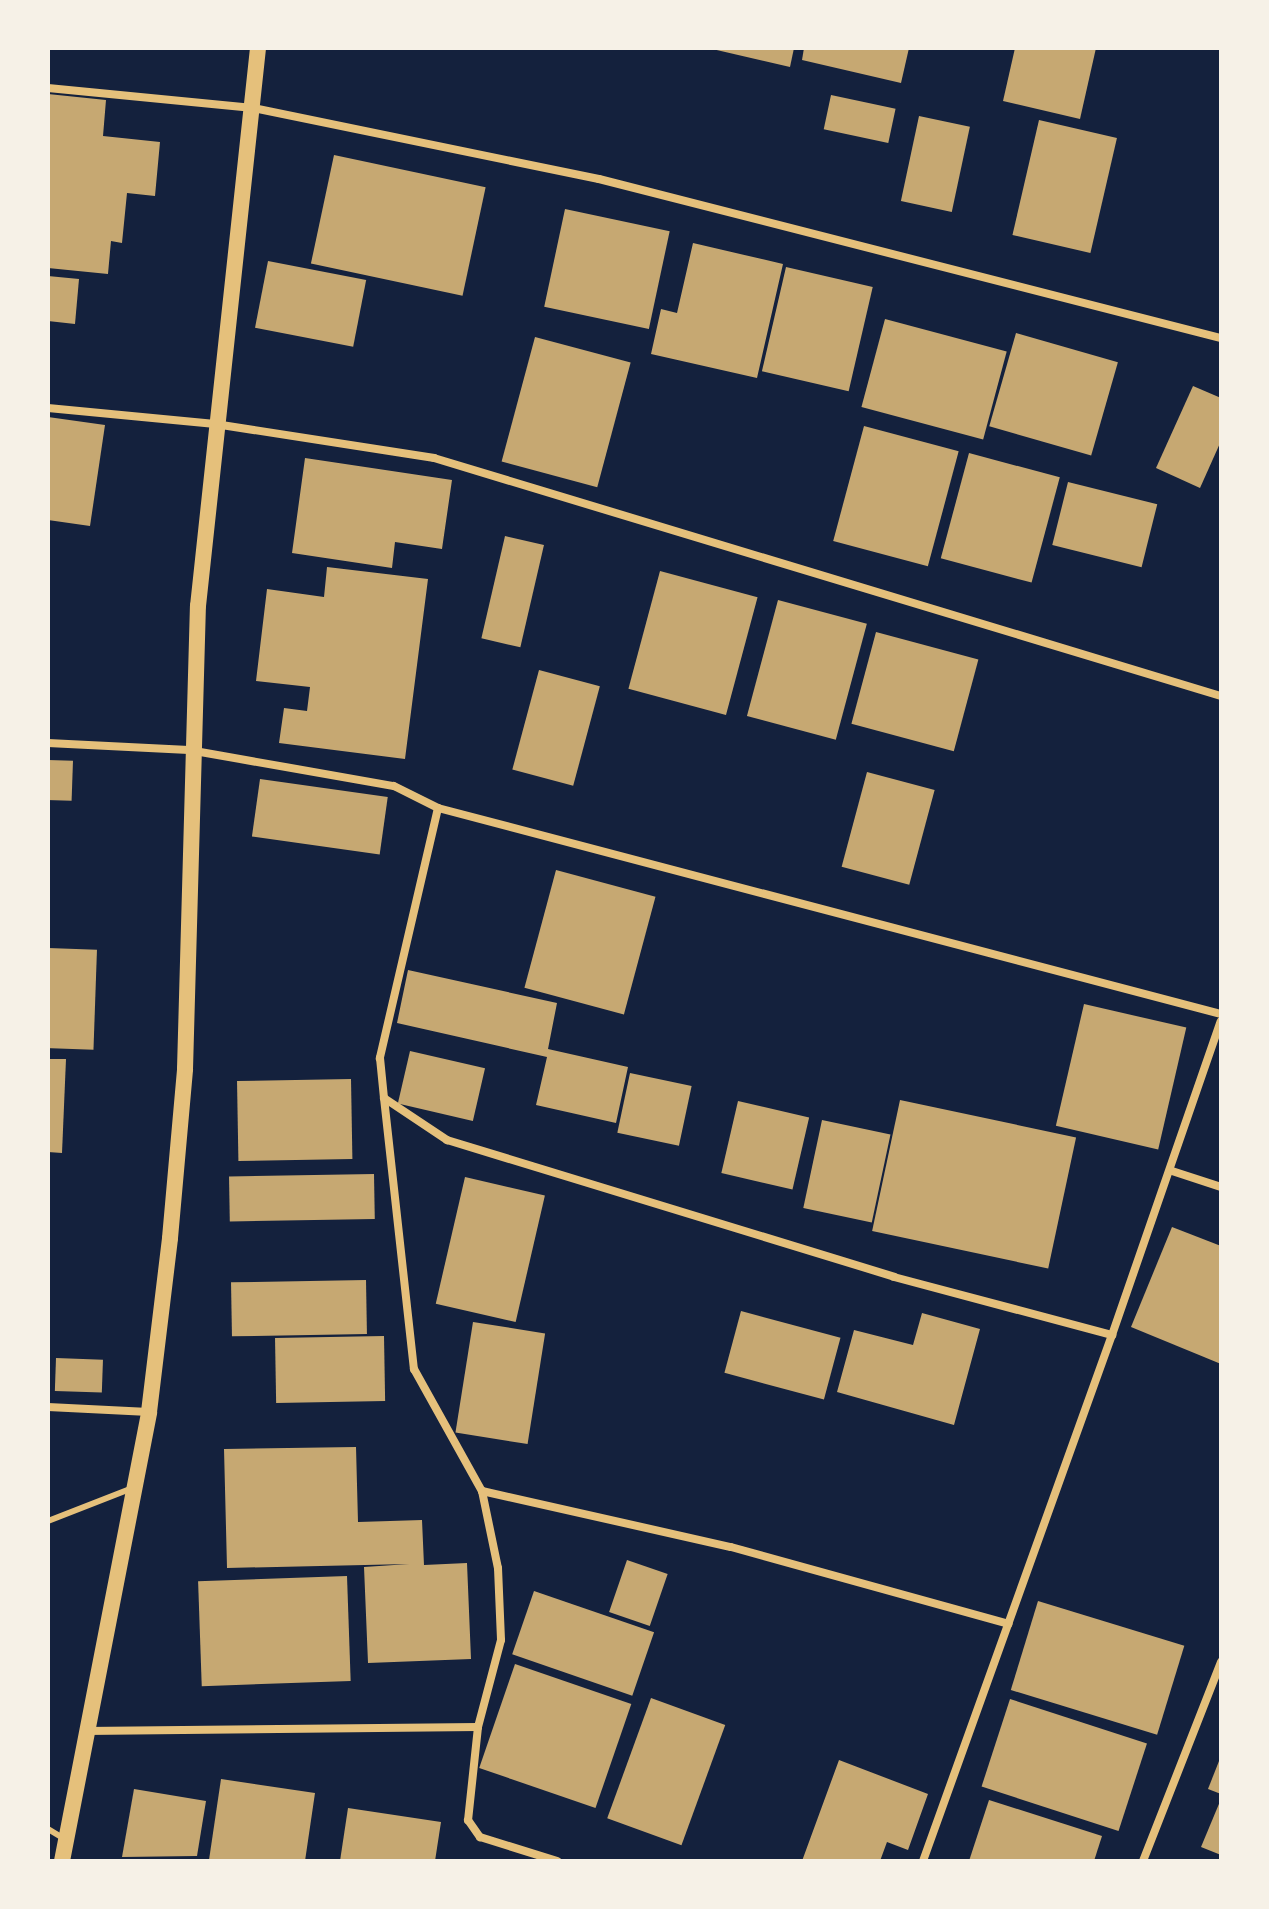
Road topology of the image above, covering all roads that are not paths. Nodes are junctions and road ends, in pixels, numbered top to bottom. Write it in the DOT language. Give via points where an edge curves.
graph roads {
  1 [pos="258,48"];
  2 [pos="48,88"];
  3 [pos="253,108"];
  4 [pos="1221,338"];
  5 [pos="48,408"];
  6 [pos="215,424"];
  7 [pos="1221,696"];
  8 [pos="48,743"];
  9 [pos="189,750"];
  10 [pos="438,808"];
  11 [pos="1221,1014"];
  12 [pos="1221,1021"];
  13 [pos="384,1098"];
  14 [pos="1172,1171"];
  15 [pos="1221,1187"];
  16 [pos="1112,1335"];
  17 [pos="48,1407"];
  18 [pos="149,1412"];
  19 [pos="136,1488"];
  20 [pos="482,1491"];
  21 [pos="48,1521"];
  22 [pos="1008,1624"];
  23 [pos="1221,1662"];
  24 [pos="478,1727"];
  25 [pos="84,1731"];
  26 [pos="48,1829"];
  27 [pos="66,1840"];
  28 [pos="62,1861"];
  29 [pos="557,1861"];
  30 [pos="923,1861"];
  31 [pos="1143,1861"];
  1 -- 3 [label="main road"];
  2 -- 3 [label="street"];
  3 -- 4 [label="street" via="599,179"];
  3 -- 6 [label="main road"];
  5 -- 6 [label="street"];
  6 -- 7 [label="street" via="434,458"];
  6 -- 9 [label="main road"];
  8 -- 9 [label="street"];
  9 -- 10 [label="street" via="394,786"];
  9 -- 18 [label="main road" via="185,1069"];
  10 -- 11 [label="street"];
  10 -- 13 [label="street" via="380,1058"];
  12 -- 14 [label="street"];
  13 -- 16 [label="street" via="447,1140"];
  13 -- 20 [label="street" via="414,1369"];
  14 -- 15 [label="street"];
  14 -- 16 [label="street"];
  16 -- 22 [label="street"];
  17 -- 18 [label="street"];
  18 -- 19 [label="main road"];
  19 -- 21 [label="lane"];
  19 -- 25 [label="main road"];
  20 -- 22 [label="street" via="731,1547"];
  20 -- 24 [label="street" via="498,1568 501,1640"];
  22 -- 30 [label="street"];
  23 -- 31 [label="street"];
  24 -- 25 [label="street"];
  24 -- 29 [label="street" via="472,1831"];
  25 -- 27 [label="main road"];
  26 -- 27 [label="lane"];
  27 -- 28 [label="main road"];
}
